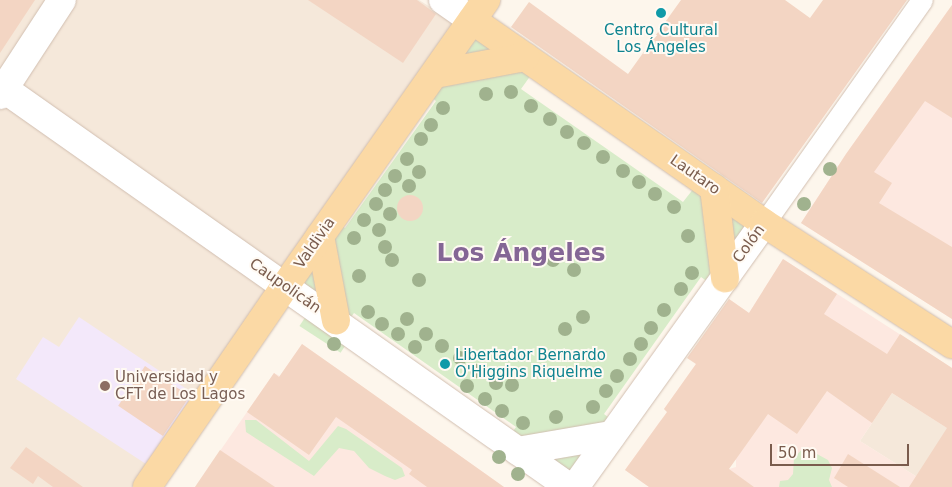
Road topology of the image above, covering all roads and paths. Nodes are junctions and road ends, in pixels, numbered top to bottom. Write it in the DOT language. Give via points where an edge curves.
graph roads {
  1 [pos="62,0"];
  2 [pos="443,0"];
  3 [pos="922,0"];
  4 [pos="479,10"];
  5 [pos="525,57"];
  6 [pos="435,74"];
  7 [pos="1,90"];
  8 [pos="714,188"];
  9 [pos="764,223"];
  10 [pos="320,236"];
  11 [pos="725,278"];
  12 [pos="285,286"];
  13 [pos="336,322"];
  14 [pos="952,344"];
  15 [pos="612,435"];
  16 [pos="518,450"];
  17 [pos="147,487"];
  18 [pos="570,487"];
  19 [pos="575,487"];
  1 -- 7 [label="street"];
  2 -- 4 [label="street, Lautaro"];
  3 -- 9 [label="street, Colón"];
  4 -- 5 [label="main road, Lautaro"];
  4 -- 6 [label="main road, Valdivia"];
  5 -- 6 [label="main road"];
  5 -- 8 [label="main road, Lautaro"];
  6 -- 10 [label="main road, Valdivia"];
  7 -- 12 [label="street, Caupolicán"];
  8 -- 9 [label="main road, Lautaro"];
  8 -- 11 [label="main road"];
  9 -- 11 [label="street, Colón"];
  9 -- 14 [label="main road, Lautaro"];
  10 -- 12 [label="main road, Valdivia"];
  10 -- 13 [label="main road"];
  11 -- 15 [label="street, Colón"];
  12 -- 13 [label="street, Caupolicán"];
  12 -- 17 [label="main road, Valdivia"];
  13 -- 16 [label="street, Caupolicán"];
  15 -- 16 [label="street"];
  15 -- 19 [label="street, Colón"];
  16 -- 18 [label="street, Caupolicán"];
}
